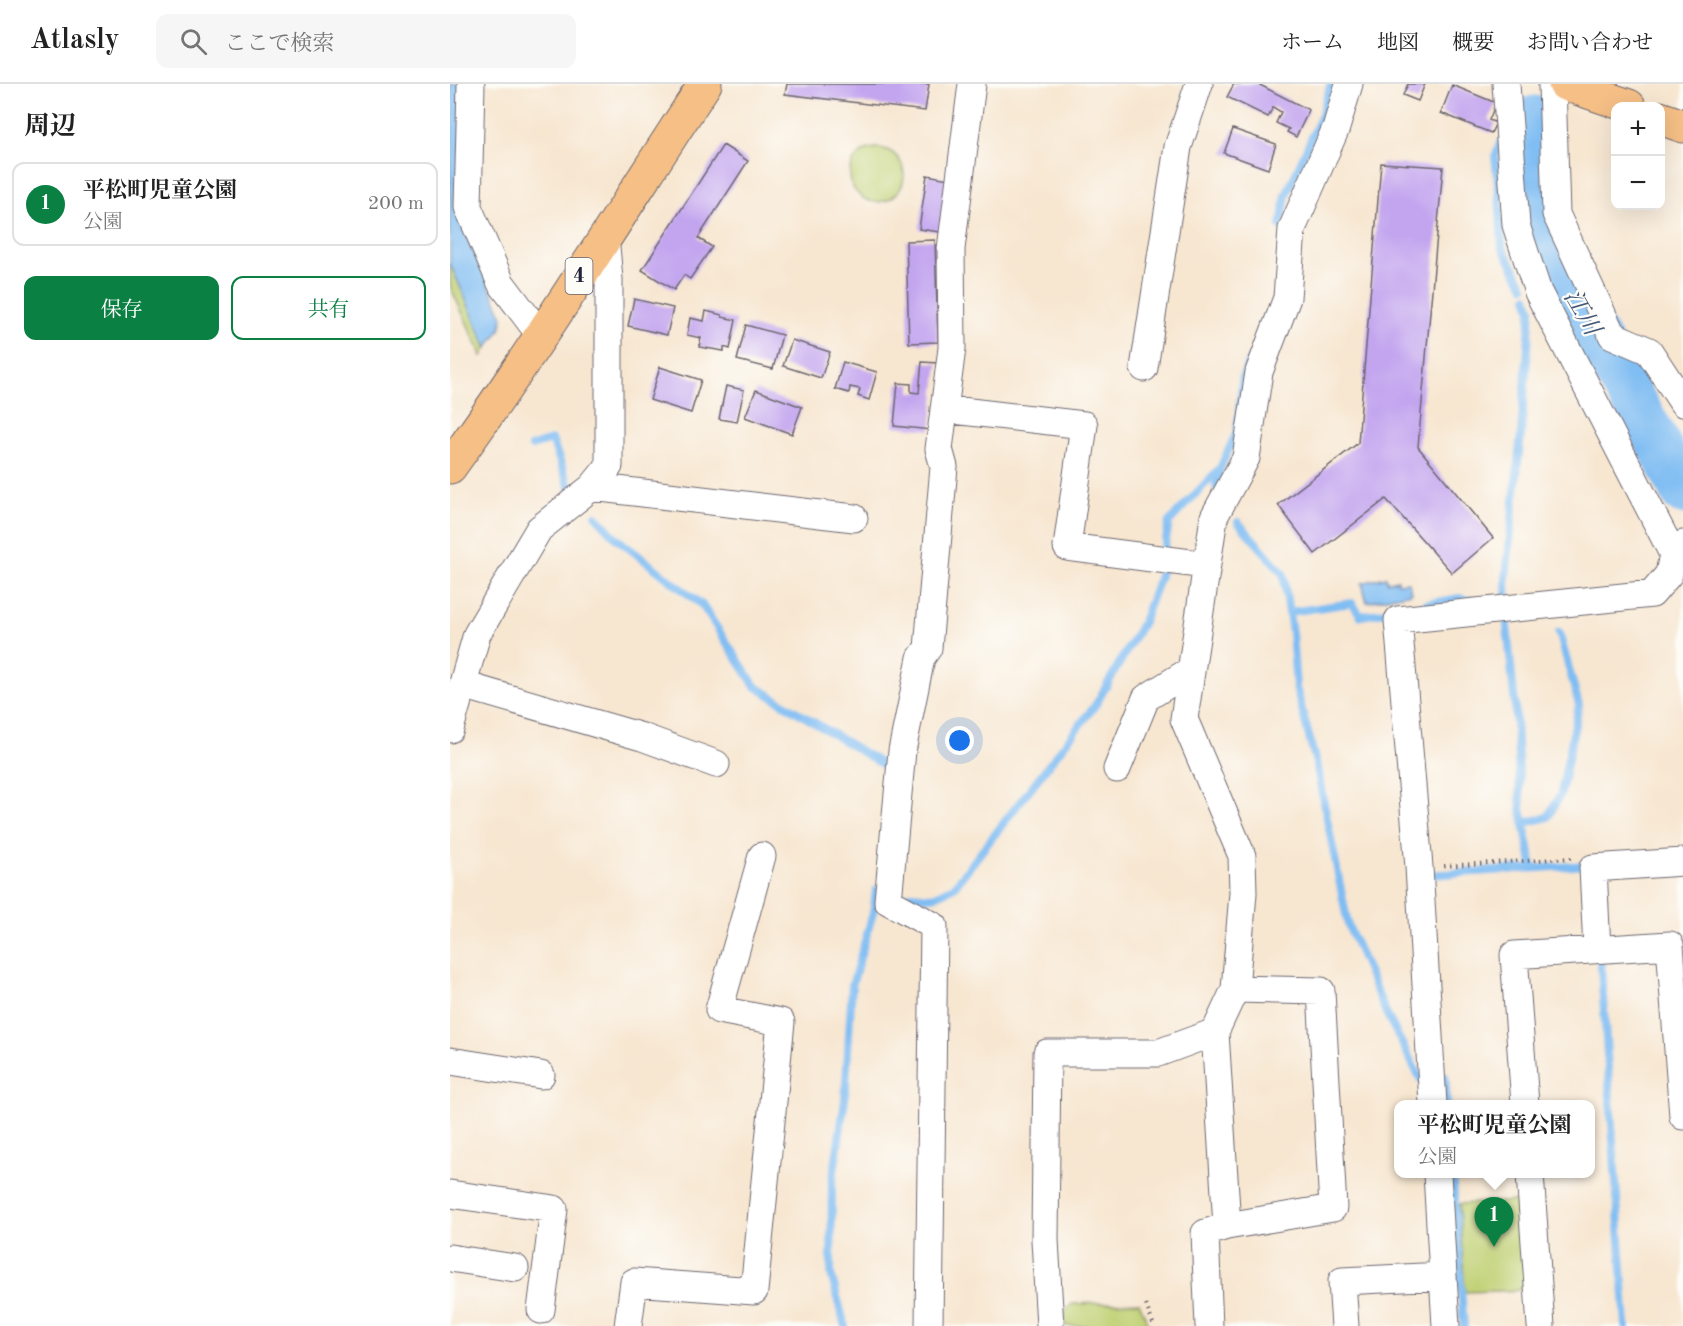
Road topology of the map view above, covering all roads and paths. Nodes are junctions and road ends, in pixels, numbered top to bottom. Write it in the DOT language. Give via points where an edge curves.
graph roads {
  1 [pos="471,84"];
  2 [pos="705,84"];
  3 [pos="972,84"];
  4 [pos="1199,84"];
  5 [pos="1349,84"];
  6 [pos="1506,84"];
  7 [pos="1552,84"];
  8 [pos="1565,84"];
  9 [pos="1617,102"];
  10 [pos="1665,120"];
  11 [pos="1683,126"];
  12 [pos="605,236"];
  13 [pos="541,336"];
  14 [pos="1144,368"];
  15 [pos="1683,403"];
  16 [pos="944,409"];
  17 [pos="450,467"];
  18 [pos="592,487"];
  19 [pos="854,518"];
  20 [pos="1680,553"];
  21 [pos="1206,566"];
  22 [pos="1191,670"];
  23 [pos="463,685"];
  24 [pos="450,729"];
  25 [pos="716,764"];
  26 [pos="1117,769"];
  27 [pos="762,856"];
  28 [pos="1578,858"];
  29 [pos="1683,862"];
  30 [pos="1419,867"];
  31 [pos="1597,949"];
  32 [pos="1234,989"];
  33 [pos="1215,1032"];
  34 [pos="450,1061"];
  35 [pos="541,1075"];
  36 [pos="1433,1100"];
  37 [pos="1525,1100"];
  38 [pos="1683,1116"];
  39 [pos="1437,1178"];
  40 [pos="1530,1178"];
  41 [pos="450,1194"];
  42 [pos="1227,1226"];
  43 [pos="450,1258"];
  44 [pos="515,1268"];
  45 [pos="1443,1276"];
  46 [pos="1146,1305"];
  47 [pos="541,1310"];
  48 [pos="628,1326"];
  49 [pos="929,1326"];
  50 [pos="1050,1326"];
  51 [pos="1154,1326"];
  52 [pos="1209,1326"];
  53 [pos="1345,1326"];
  54 [pos="1446,1326"];
  55 [pos="1540,1326"];
  1 -- 13 [label="street" via="468,207 501,283"];
  2 -- 12 [label="highway, 4"];
  3 -- 16 [label="street" via="951,249 952,348"];
  4 -- 14 [label="street" via="1178,147"];
  5 -- 21 [label="street" via="1336,128 1292,229 1287,298 1259,372 1246,458 1214,517"];
  6 -- 20 [label="street" via="1516,225 1538,292"];
  7 -- 15 [label="street" via="1557,214 1612,335 1649,351"];
  8 -- 9 [label="highway"];
  10 -- 11 [label="highway"];
  12 -- 13 [label="highway, 4"];
  12 -- 18 [label="street" via="609,279 609,466"];
  13 -- 17 [label="highway, 4"];
  16 -- 21 [label="street" via="1084,425 1067,547"];
  16 -- 49 [label="street" via="939,449 944,467 928,648 921,658 902,751 888,902 934,926"];
  18 -- 19 [label="street"];
  18 -- 23 [label="street" via="539,529 477,634"];
  20 -- 30 [label="street" via="1652,594 1398,620"];
  21 -- 22 [label="street"];
  22 -- 26 [label="street" via="1146,699"];
  22 -- 32 [label="street" via="1184,719 1242,856 1244,893"];
  23 -- 24 [label="street"];
  23 -- 25 [label="street" via="642,737"];
  27 -- 48 [label="street" via="719,1010 781,1022 754,1291 634,1282"];
  28 -- 30 [label="path"];
  29 -- 31 [label="street" via="1593,868"];
  30 -- 36 [label="street"];
  31 -- 37 [label="street" via="1514,955"];
  31 -- 38 [label="street" via="1670,945"];
  32 -- 33 [label="street"];
  32 -- 42 [label="street" via="1321,991 1333,1208"];
  33 -- 42 [label="street"];
  33 -- 50 [label="street" via="1158,1053 1047,1053 1045,1240"];
  34 -- 35 [label="street"];
  39 -- 45 [label="street"];
  40 -- 55 [label="street"];
  41 -- 47 [label="street" via="554,1209"];
  42 -- 52 [label="street" via="1205,1233"];
  43 -- 44 [label="street"];
  45 -- 53 [label="street" via="1342,1281"];
  45 -- 54 [label="street"];
  46 -- 51 [label="path"];
}
